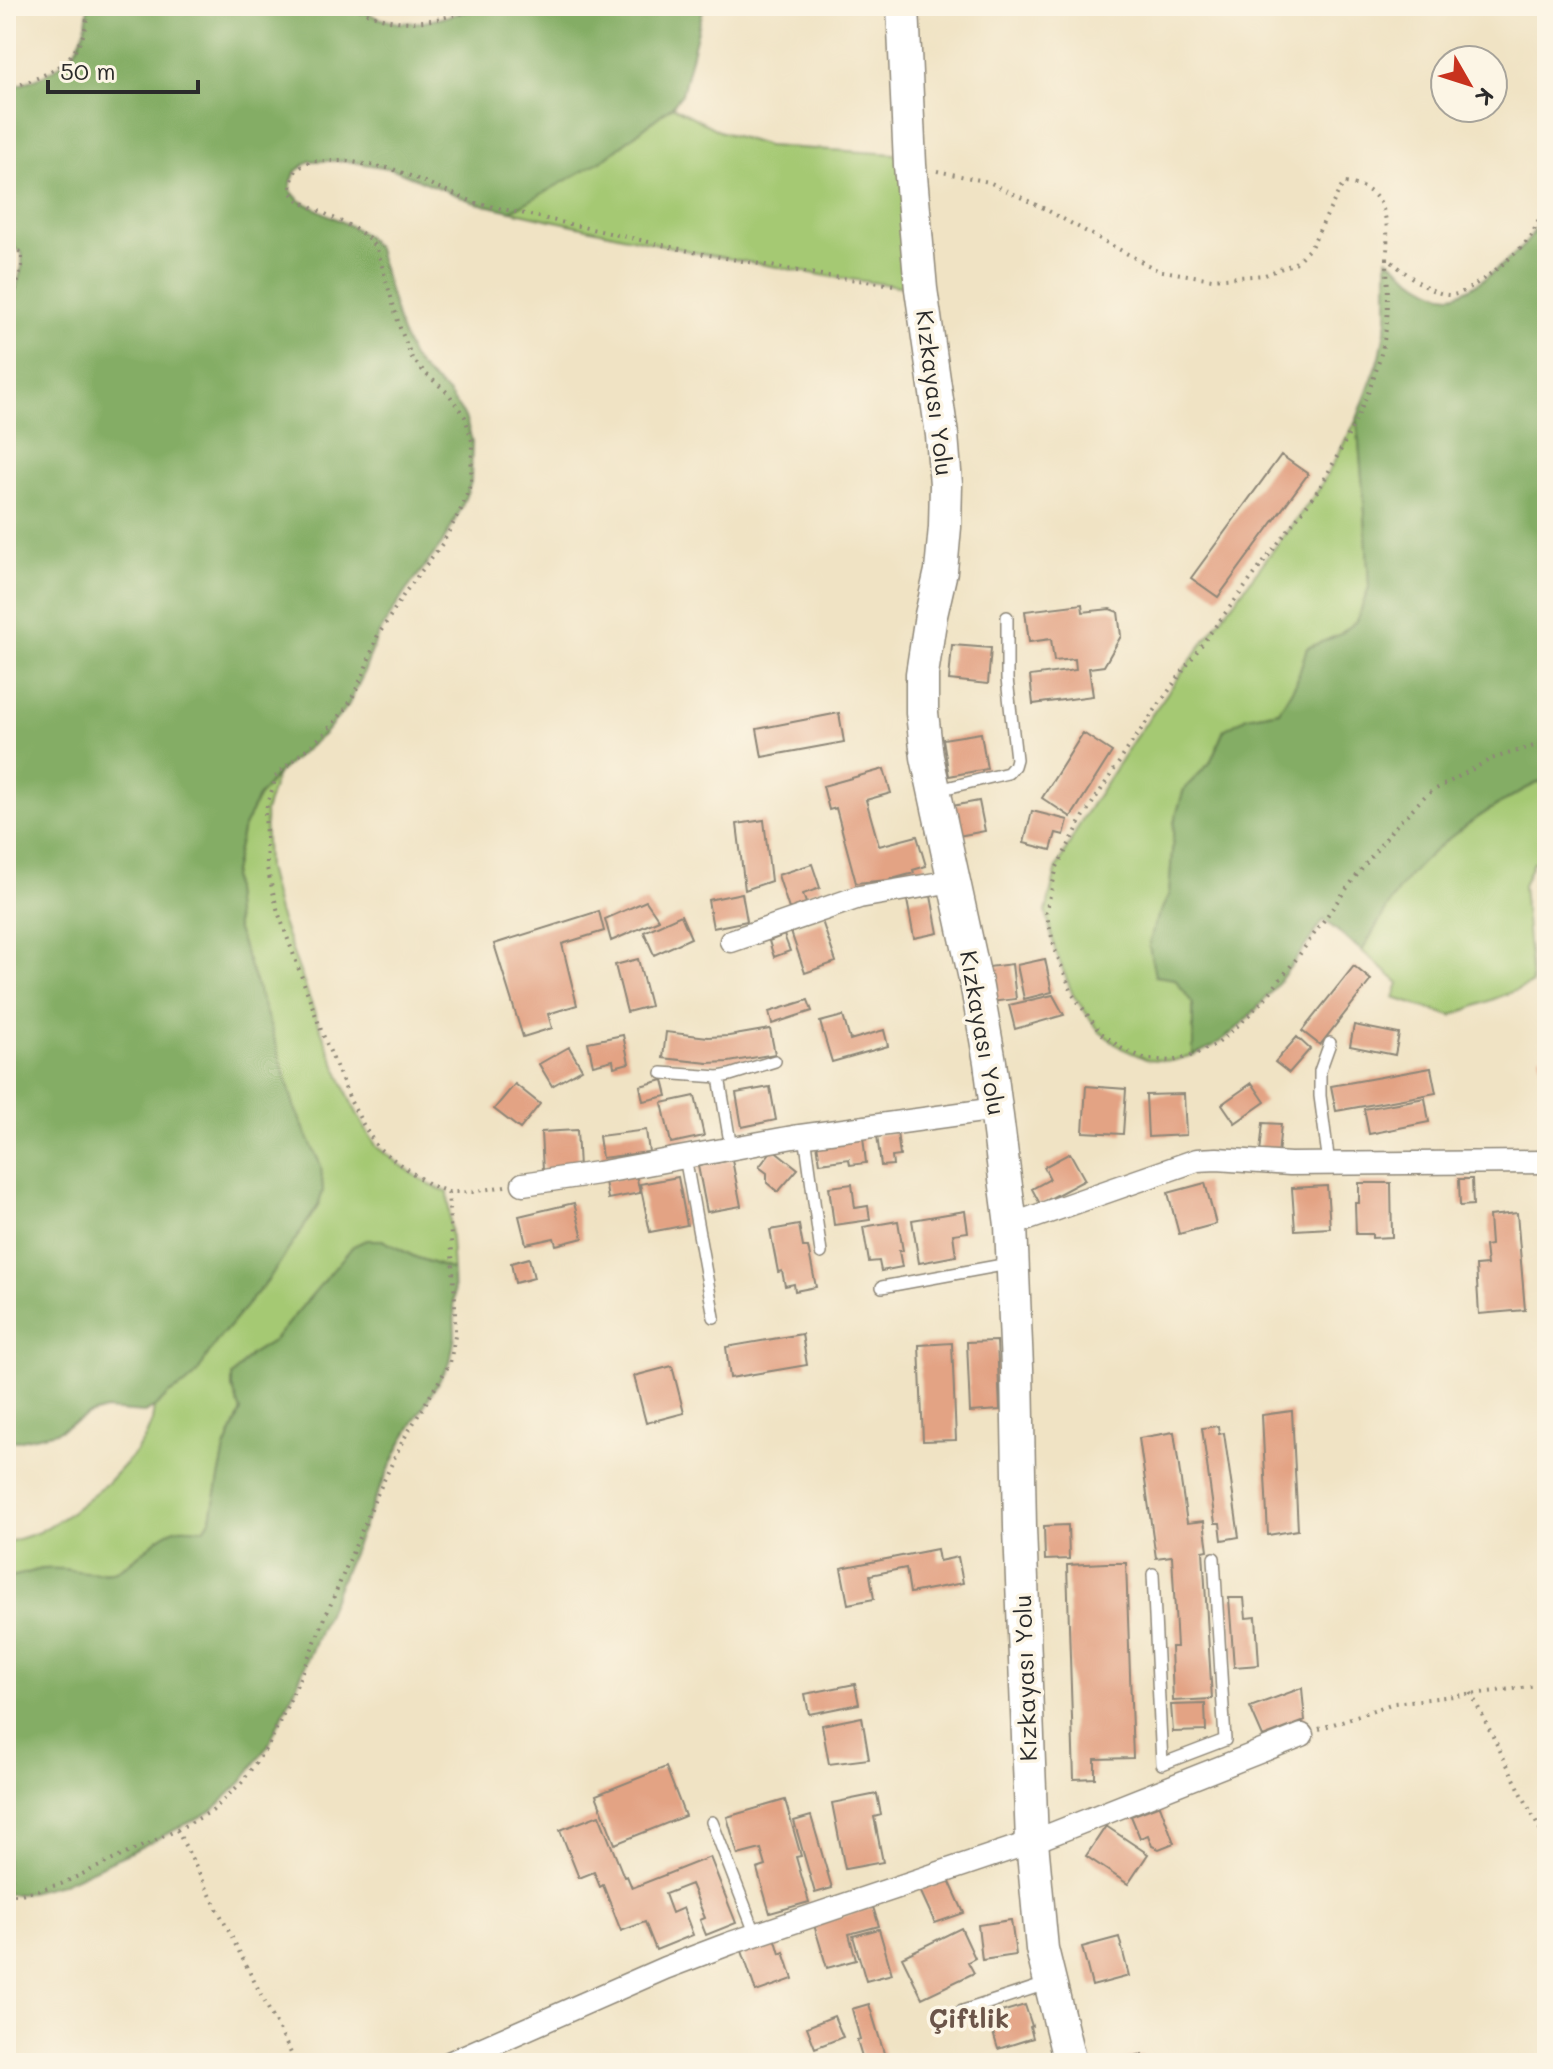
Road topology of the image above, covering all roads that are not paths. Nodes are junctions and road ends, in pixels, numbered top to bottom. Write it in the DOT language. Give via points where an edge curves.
graph roads {
  1 [pos="903,6"];
  2 [pos="1007,617"];
  3 [pos="934,791"];
  4 [pos="953,881"];
  5 [pos="731,941"];
  6 [pos="1330,1043"];
  7 [pos="775,1061"];
  8 [pos="662,1073"];
  9 [pos="719,1077"];
  10 [pos="996,1109"];
  11 [pos="805,1135"];
  12 [pos="731,1148"];
  13 [pos="685,1157"];
  14 [pos="1547,1162"];
  15 [pos="1329,1164"];
  16 [pos="523,1184"];
  17 [pos="1011,1225"];
  18 [pos="821,1253"];
  19 [pos="1013,1263"];
  20 [pos="882,1287"];
  21 [pos="714,1317"];
  22 [pos="1214,1558"];
  23 [pos="1153,1574"];
  24 [pos="1302,1735"];
  25 [pos="1225,1740"];
  26 [pos="1244,1758"];
  27 [pos="712,1822"];
  28 [pos="1032,1842"];
  29 [pos="756,1935"];
  30 [pos="1050,1982"];
  31 [pos="960,2012"];
  32 [pos="449,2063"];
  33 [pos="1070,2063"];
  1 -- 3 [label="street, Kızkayası Yolu" via="921,289 946,484 941,571 922,674"];
  2 -- 3 [label="lane" via="1014,766 1008,773"];
  3 -- 4 [label="street, Kızkayası Yolu"];
  4 -- 5 [label="street" via="859,897"];
  4 -- 10 [label="street, Kızkayası Yolu"];
  6 -- 15 [label="lane" via="1320,1071"];
  7 -- 9 [label="lane"];
  8 -- 9 [label="lane"];
  9 -- 12 [label="lane"];
  10 -- 11 [label="street"];
  10 -- 17 [label="street, Kızkayası Yolu"];
  11 -- 12 [label="street"];
  11 -- 18 [label="lane"];
  12 -- 13 [label="street"];
  13 -- 16 [label="street"];
  13 -- 21 [label="lane"];
  14 -- 15 [label="street"];
  15 -- 17 [label="street" via="1197,1160"];
  17 -- 19 [label="street, Kızkayası Yolu"];
  19 -- 20 [label="lane"];
  19 -- 28 [label="street, Kızkayası Yolu"];
  22 -- 25 [label="lane"];
  23 -- 25 [label="lane" via="1162,1764"];
  24 -- 26 [label="street"];
  25 -- 26 [label="lane"];
  26 -- 28 [label="street"];
  27 -- 29 [label="lane"];
  28 -- 29 [label="street"];
  28 -- 30 [label="street, Kızkayası Yolu"];
  29 -- 32 [label="street" via="665,1968"];
  30 -- 31 [label="lane"];
  30 -- 33 [label="street, Kızkayası Yolu"];
}
